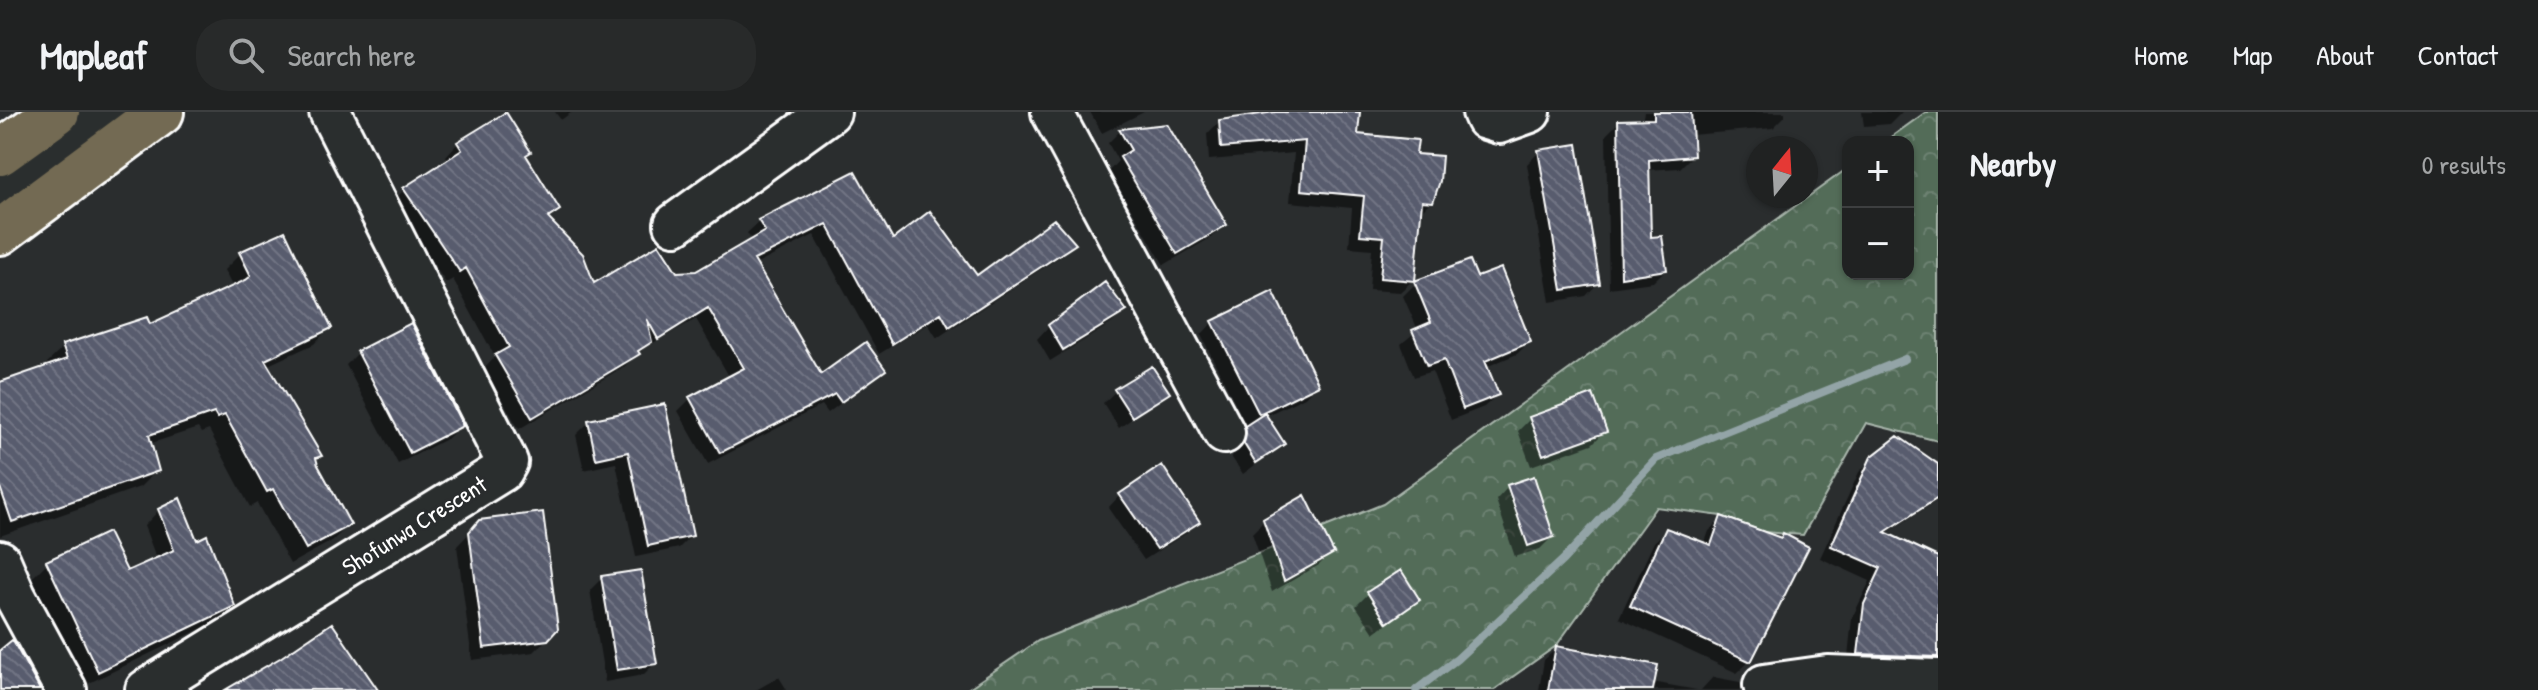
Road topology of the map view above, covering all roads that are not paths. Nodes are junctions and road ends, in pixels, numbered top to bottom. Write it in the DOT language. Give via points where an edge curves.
graph roads {
  1 [pos="57,112"];
  2 [pos="110,112"];
  3 [pos="161,112"];
  4 [pos="330,112"];
  5 [pos="830,112"];
  6 [pos="1052,112"];
  7 [pos="1483,112"];
  8 [pos="1530,112"];
  9 [pos="0,153"];
  10 [pos="0,194"];
  11 [pos="675,224"];
  12 [pos="0,232"];
  13 [pos="1224,433"];
  14 [pos="5,586"];
  15 [pos="1938,680"];
  16 [pos="1764,685"];
  17 [pos="66,690"];
  18 [pos="146,690"];
  1 -- 9 [label="highway"];
  2 -- 10 [label="street"];
  3 -- 12 [label="highway"];
  4 -- 18 [label="street, Shofunwa Crescent" via="507,462 502,471"];
  5 -- 11 [label="street"];
  6 -- 13 [label="street"];
  7 -- 8 [label="street" via="1486,119 1499,123"];
  14 -- 17 [label="street"];
  15 -- 16 [label="street" via="1828,676"];
}
